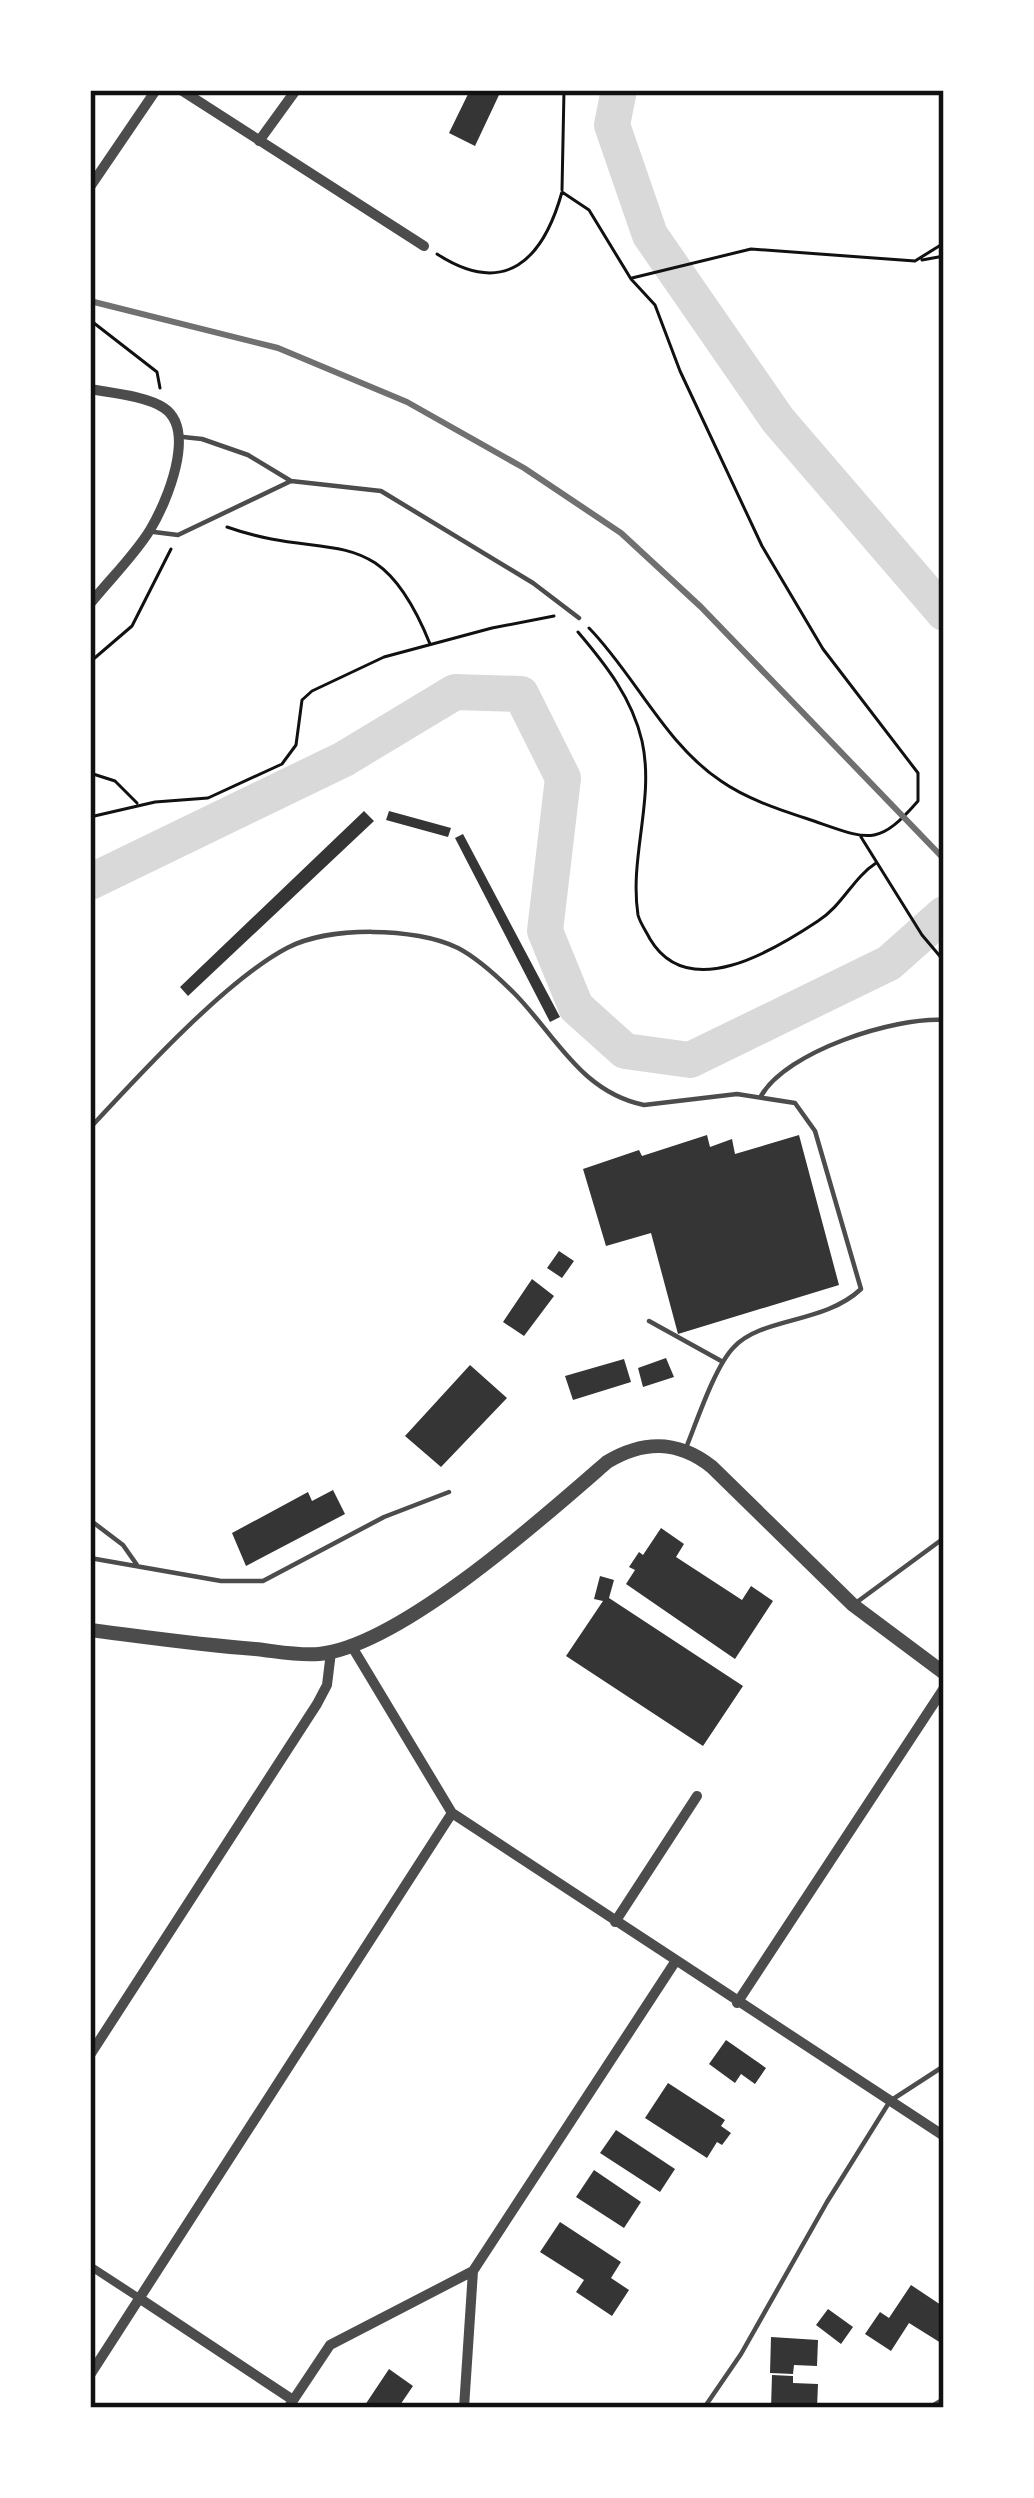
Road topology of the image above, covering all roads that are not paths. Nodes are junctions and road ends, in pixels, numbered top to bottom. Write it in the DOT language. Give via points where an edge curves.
graph roads {
  1 [pos="156,90"];
  2 [pos="181,90"];
  3 [pos="296,90"];
  4 [pos="259,141"];
  5 [pos="90,187"];
  6 [pos="424,245"];
  7 [pos="90,389"];
  8 [pos="181,437"];
  9 [pos="291,481"];
  10 [pos="150,530"];
  11 [pos="90,604"];
  12 [pos="579,618"];
  13 [pos="944,1020"];
  14 [pos="761,1096"];
  15 [pos="90,1128"];
  16 [pos="649,1321"];
  17 [pos="723,1362"];
  18 [pos="685,1449"];
  19 [pos="449,1492"];
  20 [pos="90,1520"];
  21 [pos="944,1538"];
  22 [pos="90,1558"];
  23 [pos="139,1567"];
  24 [pos="853,1605"];
  25 [pos="90,1630"];
  26 [pos="351,1646"];
  27 [pos="331,1652"];
  28 [pos="944,1672"];
  29 [pos="944,1688"];
  30 [pos="698,1796"];
  31 [pos="452,1814"];
  32 [pos="615,1922"];
  33 [pos="676,1962"];
  34 [pos="737,2002"];
  35 [pos="90,2055"];
  36 [pos="944,2066"];
  37 [pos="890,2102"];
  38 [pos="944,2137"];
  39 [pos="90,2266"];
  40 [pos="472,2270"];
  41 [pos="139,2298"];
  42 [pos="90,2375"];
  43 [pos="944,2402"];
  44 [pos="290,2404"];
  45 [pos="464,2408"];
  46 [pos="704,2408"];
  47 [pos="934,2408"];
  1 -- 5 [label="street"];
  2 -- 4 [label="street"];
  3 -- 4 [label="street"];
  4 -- 6 [label="street"];
  7 -- 8 [label="street" via="164,407"];
  8 -- 9 [label="lane" via="248,455"];
  8 -- 10 [label="street"];
  9 -- 10 [label="lane" via="178,535"];
  9 -- 12 [label="lane" via="381,491"];
  10 -- 11 [label="street"];
  13 -- 14 [label="lane" via="880,1028 795,1062"];
  14 -- 15 [label="lane" via="629,1102 566,1058 512,991 456,948 396,933 352,934 287,948 244,979"];
  14 -- 17 [label="lane" via="795,1103 809,1118 860,1289 818,1316 748,1336"];
  16 -- 17 [label="lane"];
  17 -- 18 [label="lane"];
  18 -- 24 [label="street"];
  18 -- 26 [label="street" via="669,1444 617,1456 465,1579"];
  19 -- 23 [label="lane" via="263,1581"];
  20 -- 23 [label="lane"];
  21 -- 24 [label="lane"];
  22 -- 23 [label="lane"];
  24 -- 28 [label="street"];
  25 -- 27 [label="street"];
  26 -- 27 [label="street"];
  26 -- 31 [label="street"];
  27 -- 35 [label="street" via="317,1704"];
  29 -- 34 [label="street"];
  30 -- 32 [label="street"];
  31 -- 32 [label="street"];
  31 -- 41 [label="street"];
  32 -- 33 [label="street"];
  33 -- 34 [label="street"];
  33 -- 40 [label="street"];
  34 -- 37 [label="street"];
  36 -- 37 [label="lane"];
  37 -- 38 [label="street"];
  37 -- 46 [label="lane"];
  39 -- 41 [label="street"];
  40 -- 44 [label="street" via="331,2345"];
  40 -- 45 [label="street"];
  41 -- 42 [label="street"];
  41 -- 44 [label="street"];
  43 -- 47 [label="street"];
}
